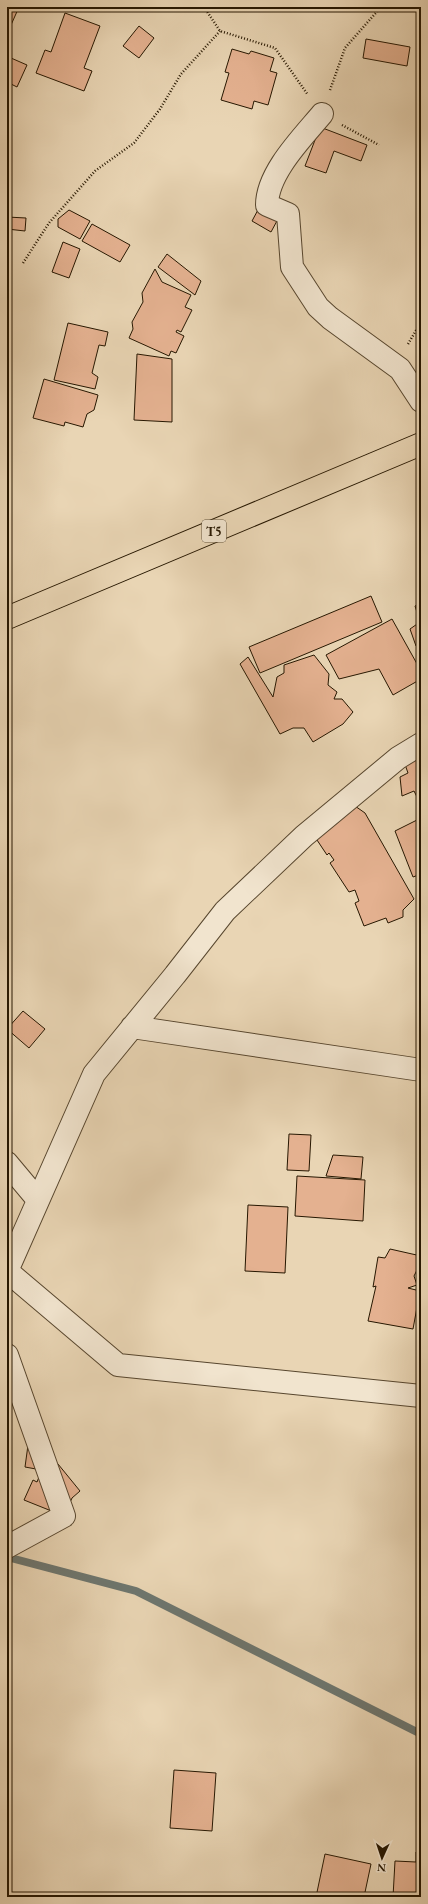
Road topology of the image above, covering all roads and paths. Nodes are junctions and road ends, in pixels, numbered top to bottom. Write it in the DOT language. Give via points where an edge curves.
graph roads {
  1 [pos="204,7"];
  2 [pos="381,7"];
  3 [pos="220,32"];
  4 [pos="322,114"];
  5 [pos="379,145"];
  6 [pos="23,263"];
  7 [pos="421,401"];
  8 [pos="421,444"];
  9 [pos="7,618"];
  10 [pos="421,744"];
  11 [pos="132,1027"];
  12 [pos="421,1070"];
  13 [pos="7,1163"];
  14 [pos="38,1200"];
  15 [pos="7,1271"];
  16 [pos="7,1355"];
  17 [pos="421,1396"];
  18 [pos="7,1401"];
  19 [pos="64,1516"];
  20 [pos="7,1547"];
  1 -- 3 [label="path"];
  2 -- 4 [label="path" via="345,48"];
  3 -- 4 [label="path" via="275,48"];
  3 -- 6 [label="path" via="181,74 160,109 134,143 95,171 50,223"];
  4 -- 5 [label="path"];
  4 -- 7 [label="street" via="274,177 267,196 267,205 288,214 292,267 318,306 330,318 400,369"];
  8 -- 9 [label="highway, T5"];
  10 -- 11 [label="street" via="398,758 304,836 225,911"];
  11 -- 12 [label="street"];
  11 -- 14 [label="street" via="94,1074"];
  13 -- 14 [label="street"];
  14 -- 15 [label="street"];
  15 -- 17 [label="street" via="118,1365"];
  16 -- 19 [label="street"];
  18 -- 19 [label="street"];
  19 -- 20 [label="street"];
}
